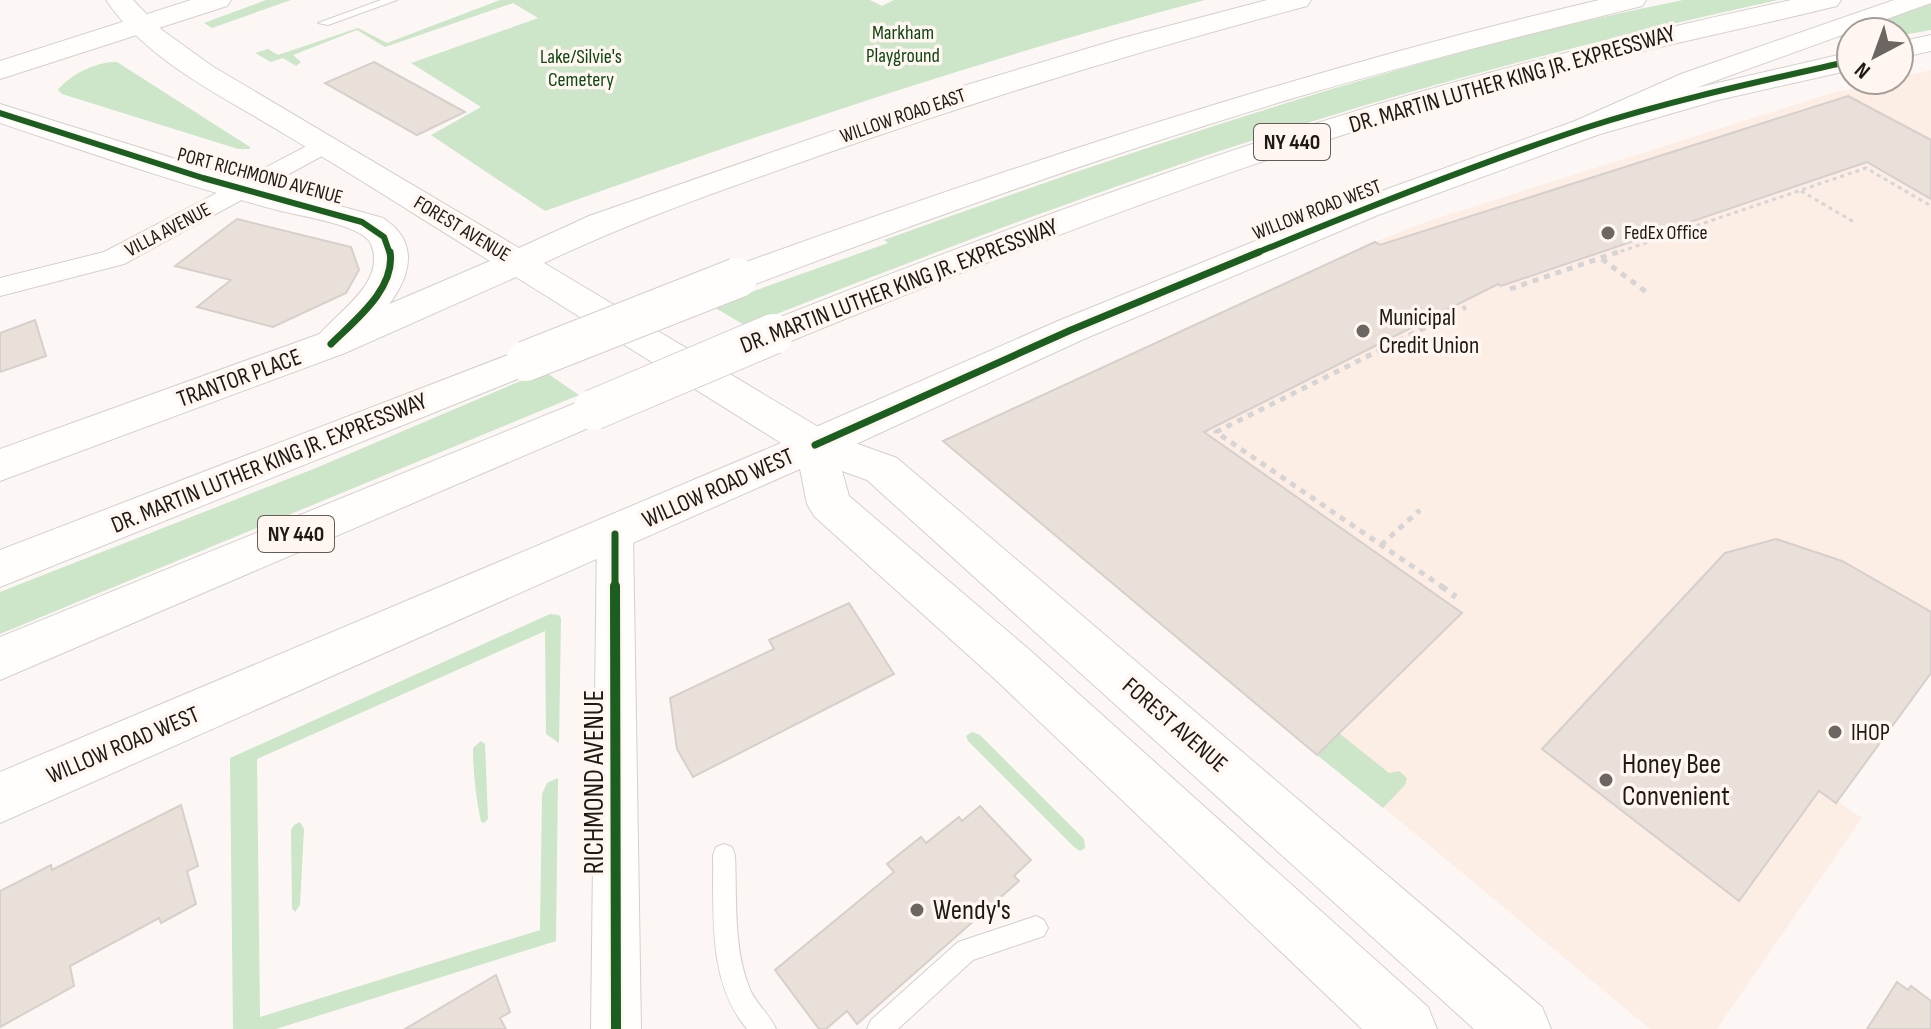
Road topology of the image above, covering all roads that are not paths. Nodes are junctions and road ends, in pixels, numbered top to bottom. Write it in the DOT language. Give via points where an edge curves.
graph roads {
  1 [pos="119,0"];
  2 [pos="218,0"];
  3 [pos="392,0"];
  4 [pos="1298,0"];
  5 [pos="1633,0"];
  6 [pos="1828,0"];
  7 [pos="1920,0"];
  8 [pos="324,23"];
  9 [pos="137,25"];
  10 [pos="1835,65"];
  11 [pos="0,70"];
  12 [pos="0,113"];
  13 [pos="1586,128"];
  14 [pos="324,145"];
  15 [pos="240,191"];
  16 [pos="518,263"];
  17 [pos="0,287"];
  18 [pos="331,344"];
  19 [pos="815,445"];
  20 [pos="0,465"];
  21 [pos="615,534"];
  22 [pos="0,569"];
  23 [pos="0,659"];
  24 [pos="0,798"];
  25 [pos="724,855"];
  26 [pos="1036,928"];
  27 [pos="616,1029"];
  28 [pos="763,1029"];
  29 [pos="880,1029"];
  30 [pos="1406,1029"];
  31 [pos="1520,1029"];
  1 -- 9 [label="main road, FOREST AVENUE"];
  2 -- 9 [label="main road"];
  3 -- 8 [label="lane"];
  4 -- 16 [label="main road, WILLOW ROAD EAST" via="1129,45 893,119 601,223"];
  5 -- 22 [label="main road, DR. MARTIN LUTHER KING JR. EXPRESSWAY / NY 440, bridge" via="1483,35 1199,117 961,196 737,278"];
  6 -- 23 [label="main road, DR. MARTIN LUTHER KING JR. EXPRESSWAY / NY 440, bridge" via="1550,65 1381,114 1100,207 773,334"];
  7 -- 13 [label="main road" via="1691,80"];
  9 -- 11 [label="main road"];
  9 -- 14 [label="main road, FOREST AVENUE"];
  10 -- 13 [label="main road, WILLOW ROAD WEST"];
  12 -- 15 [label="main road, PORT RICHMOND AVENUE"];
  13 -- 19 [label="main road, WILLOW ROAD WEST" via="1218,266"];
  14 -- 15 [label="street, VILLA AVENUE"];
  14 -- 16 [label="main road, FOREST AVENUE"];
  15 -- 17 [label="street, VILLA AVENUE" via="114,258"];
  15 -- 18 [label="main road, PORT RICHMOND AVENUE" via="349,217 379,231 387,241 392,262 386,279"];
  16 -- 18 [label="main road, TRANTOR PLACE"];
  16 -- 19 [label="main road, FOREST AVENUE"];
  18 -- 20 [label="main road, TRANTOR PLACE"];
  19 -- 21 [label="main road, WILLOW ROAD WEST"];
  19 -- 30 [label="main road" via="829,504 1015,667"];
  19 -- 31 [label="main road, FOREST AVENUE" via="882,469"];
  21 -- 24 [label="main road, WILLOW ROAD WEST"];
  21 -- 27 [label="street, RICHMOND AVENUE"];
  25 -- 28 [label="lane" via="730,961 738,991"];
  26 -- 29 [label="lane" via="966,950"];
}
